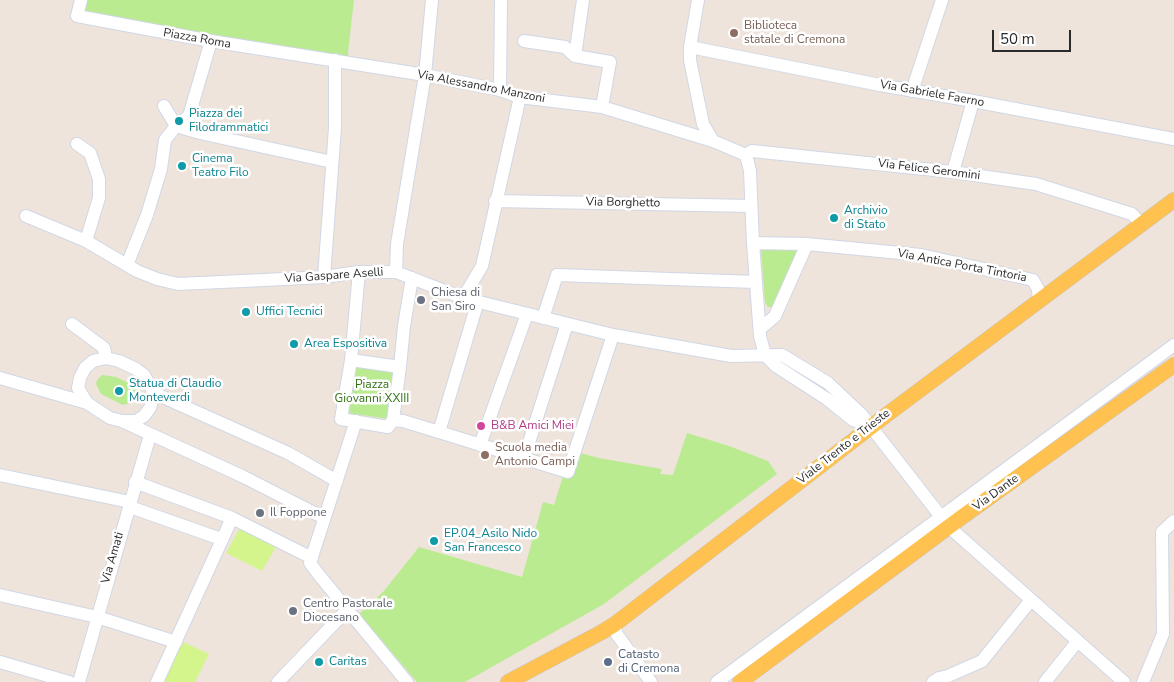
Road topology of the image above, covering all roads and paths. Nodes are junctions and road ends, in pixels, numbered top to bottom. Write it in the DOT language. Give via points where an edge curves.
graph roads {
  1 [pos="81,0"];
  2 [pos="432,0"];
  3 [pos="501,0"];
  4 [pos="583,0"];
  5 [pos="698,0"];
  6 [pos="942,0"];
  7 [pos="211,41"];
  8 [pos="524,41"];
  9 [pos="690,47"];
  10 [pos="575,56"];
  11 [pos="335,60"];
  12 [pos="425,75"];
  13 [pos="500,90"];
  14 [pos="912,91"];
  15 [pos="520,97"];
  16 [pos="973,100"];
  17 [pos="164,106"];
  18 [pos="602,107"];
  19 [pos="176,126"];
  20 [pos="1174,139"];
  21 [pos="713,141"];
  22 [pos="77,144"];
  23 [pos="746,155"];
  24 [pos="332,162"];
  25 [pos="953,172"];
  26 [pos="1174,200"];
  27 [pos="495,201"];
  28 [pos="751,206"];
  29 [pos="26,216"];
  30 [pos="1141,224"];
  31 [pos="86,242"];
  32 [pos="753,243"];
  33 [pos="807,244"];
  34 [pos="126,265"];
  35 [pos="359,272"];
  36 [pos="396,272"];
  37 [pos="324,277"];
  38 [pos="412,278"];
  39 [pos="756,282"];
  40 [pos="463,298"];
  41 [pos="478,301"];
  42 [pos="1039,302"];
  43 [pos="527,314"];
  44 [pos="543,318"];
  45 [pos="72,324"];
  46 [pos="567,324"];
  47 [pos="760,329"];
  48 [pos="612,335"];
  49 [pos="1174,345"];
  50 [pos="765,354"];
  51 [pos="106,358"];
  52 [pos="351,360"];
  53 [pos="1174,365"];
  54 [pos="400,367"];
  55 [pos="0,378"];
  56 [pos="154,393"];
  57 [pos="87,403"];
  58 [pos="393,420"];
  59 [pos="122,421"];
  60 [pos="356,421"];
  61 [pos="871,426"];
  62 [pos="438,432"];
  63 [pos="150,434"];
  64 [pos="480,445"];
  65 [pos="524,458"];
  66 [pos="0,475"];
  67 [pos="337,481"];
  68 [pos="135,482"];
  69 [pos="130,502"];
  70 [pos="232,518"];
  71 [pos="324,518"];
  72 [pos="945,521"];
  73 [pos="1174,521"];
  74 [pos="222,538"];
  75 [pos="312,558"];
  76 [pos="0,595"];
  77 [pos="1031,600"];
  78 [pos="825,603"];
  79 [pos="347,610"];
  80 [pos="96,617"];
  81 [pos="819,623"];
  82 [pos="615,624"];
  83 [pos="602,632"];
  84 [pos="176,642"];
  85 [pos="1077,642"];
  86 [pos="774,656"];
  87 [pos="751,658"];
  88 [pos="0,662"];
  89 [pos="69,682"];
  90 [pos="79,682"];
  91 [pos="157,682"];
  92 [pos="278,682"];
  93 [pos="407,682"];
  94 [pos="508,682"];
  95 [pos="643,682"];
  96 [pos="652,682"];
  97 [pos="717,682"];
  98 [pos="740,682"];
  99 [pos="933,682"];
  100 [pos="1044,682"];
  101 [pos="1124,682"];
  102 [pos="1142,682"];
  1 -- 7 [label="street, Piazza Roma" via="77,16"];
  2 -- 12 [label="street"];
  3 -- 13 [label="street"];
  4 -- 10 [label="street"];
  5 -- 9 [label="street"];
  6 -- 14 [label="street"];
  7 -- 11 [label="street, Piazza Roma"];
  7 -- 19 [label="street" via="189,116"];
  8 -- 10 [label="street" via="565,46"];
  9 -- 14 [label="street, Via Gabriele Faerno"];
  9 -- 21 [label="street" via="703,124"];
  10 -- 18 [label="street" via="610,62"];
  11 -- 12 [label="street, Via Alessandro Manzoni"];
  11 -- 24 [label="street"];
  12 -- 13 [label="street, Via Alessandro Manzoni"];
  12 -- 36 [label="street" via="397,244"];
  13 -- 15 [label="street, Via Alessandro Manzoni"];
  14 -- 16 [label="street, Via Gabriele Faerno"];
  15 -- 18 [label="street, Via Alessandro Manzoni"];
  15 -- 27 [label="street"];
  16 -- 20 [label="street, Via Gabriele Faerno"];
  16 -- 25 [label="street"];
  17 -- 19 [label="street"];
  18 -- 21 [label="street, Via Alessandro Manzoni"];
  19 -- 24 [label="street"];
  19 -- 34 [label="street" via="165,140 161,169 147,215"];
  21 -- 23 [label="street"];
  22 -- 31 [label="street" via="90,153 99,179 99,198"];
  23 -- 25 [label="street, Via Felice Geromini" via="752,150"];
  23 -- 28 [label="street"];
  24 -- 37 [label="street"];
  25 -- 30 [label="street, Via Felice Geromini" via="1036,184 1132,214"];
  26 -- 30 [label="main road, Viale Trento e Trieste"];
  27 -- 28 [label="street, Via Borghetto"];
  27 -- 40 [label="street" via="482,266"];
  28 -- 32 [label="street"];
  29 -- 31 [label="street, Via Gaspare Aselli"];
  30 -- 42 [label="main road, Viale Trento e Trieste"];
  31 -- 34 [label="street, Via Gaspare Aselli"];
  32 -- 33 [label="street"];
  32 -- 39 [label="street"];
  33 -- 42 [label="street, Via Antica Porta Tintoria" via="921,256 1032,280 1038,289"];
  33 -- 47 [label="street" via="775,316"];
  34 -- 37 [label="street, Via Gaspare Aselli" via="157,279 178,284"];
  35 -- 36 [label="street, Via Gaspare Aselli"];
  35 -- 37 [label="street, Via Gaspare Aselli"];
  35 -- 52 [label="street"];
  36 -- 38 [label="street, Via Gaspare Aselli"];
  38 -- 40 [label="street, Via Gaspare Aselli"];
  38 -- 54 [label="street"];
  39 -- 44 [label="street" via="557,275"];
  39 -- 47 [label="street"];
  40 -- 41 [label="street, Via Gaspare Aselli"];
  41 -- 43 [label="street, Via Gaspare Aselli"];
  41 -- 62 [label="street"];
  42 -- 61 [label="main road, Viale Trento e Trieste"];
  43 -- 44 [label="street, Via Gaspare Aselli"];
  43 -- 64 [label="street"];
  44 -- 46 [label="street, Via Gaspare Aselli"];
  45 -- 51 [label="street" via="104,348"];
  46 -- 48 [label="street, Via Gaspare Aselli"];
  46 -- 65 [label="street"];
  47 -- 50 [label="street"];
  48 -- 50 [label="street, Via Gaspare Aselli" via="731,356"];
  48 -- 65 [label="street" via="568,472"];
  49 -- 72 [label="street, Via Dante"];
  50 -- 61 [label="street, Via Gaspare Aselli" via="782,355 828,383"];
  51 -- 56 [label="street" via="136,369 144,375"];
  51 -- 57 [label="street" via="93,361 80,378 78,388"];
  52 -- 54 [label="street"];
  52 -- 60 [label="street" via="341,419"];
  53 -- 72 [label="main road, Via Dante"];
  54 -- 58 [label="street"];
  55 -- 57 [label="street"];
  56 -- 59 [label="street" via="144,416 136,421"];
  56 -- 67 [label="street" via="288,453"];
  57 -- 59 [label="street" via="110,418"];
  58 -- 60 [label="street" via="388,427"];
  58 -- 62 [label="street"];
  59 -- 63 [label="street"];
  60 -- 67 [label="street"];
  61 -- 72 [label="street, Via Gaspare Aselli"];
  61 -- 82 [label="main road, Viale Trento e Trieste"];
  62 -- 64 [label="street"];
  63 -- 68 [label="street, Via Amati"];
  63 -- 71 [label="street"];
  64 -- 65 [label="street"];
  66 -- 69 [label="street"];
  67 -- 71 [label="street"];
  68 -- 69 [label="street, Via Amati"];
  68 -- 70 [label="street"];
  69 -- 74 [label="street" via="133,508"];
  69 -- 80 [label="street, Via Amati"];
  70 -- 74 [label="street"];
  70 -- 75 [label="street"];
  71 -- 75 [label="street"];
  72 -- 77 [label="street, Via Gaspare Aselli"];
  72 -- 78 [label="street, Via Dante"];
  72 -- 81 [label="main road, Via Dante"];
  73 -- 102 [label="street" via="1162,532 1163,634"];
  74 -- 84 [label="street"];
  75 -- 79 [label="street" via="310,562"];
  76 -- 80 [label="street"];
  77 -- 85 [label="street, Via Gaspare Aselli"];
  77 -- 99 [label="street" via="982,661"];
  78 -- 81 [label="street"];
  78 -- 87 [label="street, Via Dante"];
  79 -- 92 [label="street"];
  79 -- 93 [label="street"];
  80 -- 84 [label="street"];
  80 -- 90 [label="street, Via Amati"];
  81 -- 86 [label="main road, Via Dante"];
  82 -- 83 [label="main road, Viale Trento e Trieste"];
  82 -- 96 [label="street" via="616,633"];
  83 -- 94 [label="main road, Viale Trento e Trieste"];
  83 -- 95 [label="street" via="611,638"];
  84 -- 91 [label="street"];
  85 -- 100 [label="street"];
  85 -- 101 [label="street, Via Gaspare Aselli"];
  86 -- 87 [label="street"];
  86 -- 98 [label="main road, Via Dante"];
  87 -- 97 [label="street, Via Dante"];
  88 -- 89 [label="street"];
}
